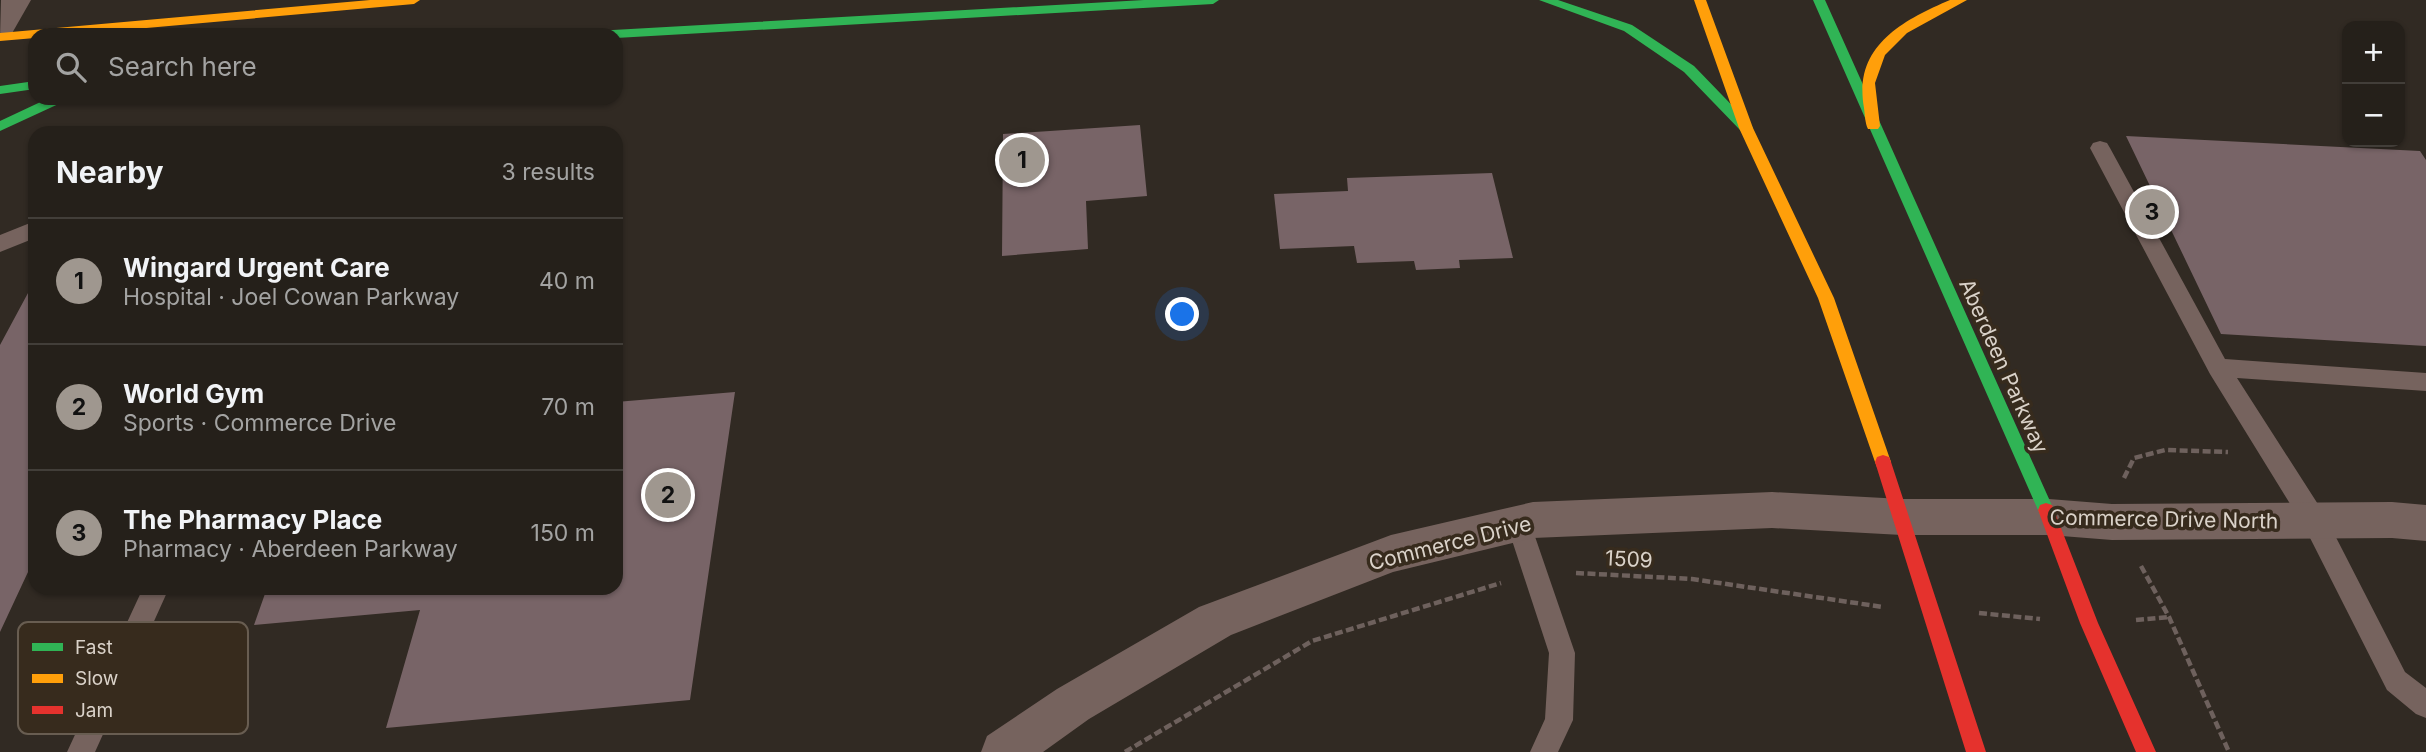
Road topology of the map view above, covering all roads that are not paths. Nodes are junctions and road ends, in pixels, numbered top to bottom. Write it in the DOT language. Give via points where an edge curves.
graph roads {
  1 [pos="16,0"];
  2 [pos="414,0"];
  3 [pos="1213,0"];
  4 [pos="1545,0"];
  5 [pos="1700,0"];
  6 [pos="1819,0"];
  7 [pos="1961,0"];
  8 [pos="0,28"];
  9 [pos="101,28"];
  10 [pos="623,33"];
  11 [pos="28,34"];
  12 [pos="0,37"];
  13 [pos="28,86"];
  14 [pos="0,90"];
  15 [pos="45,105"];
  16 [pos="0,126"];
  17 [pos="1874,126"];
  18 [pos="1746,128"];
  19 [pos="2100,148"];
  20 [pos="28,232"];
  21 [pos="0,244"];
  22 [pos="2218,368"];
  23 [pos="2426,382"];
  24 [pos="1902,517"];
  25 [pos="2049,517"];
  26 [pos="2314,520"];
  27 [pos="1518,523"];
  28 [pos="2426,523"];
  29 [pos="153,595"];
  30 [pos="140,622"];
  31 [pos="2426,705"];
  32 [pos="89,734"];
  33 [pos="81,752"];
  34 [pos="1004,752"];
  35 [pos="1544,752"];
  36 [pos="1976,752"];
  37 [pos="2146,752"];
  1 -- 8 [label="street"];
  2 -- 9 [label="main road"];
  3 -- 10 [label="main road"];
  4 -- 18 [label="main road" via="1628,28 1689,69"];
  5 -- 18 [label="main road"];
  6 -- 17 [label="main road, Aberdeen Parkway"];
  7 -- 17 [label="main road" via="1918,21 1879,51 1868,81"];
  11 -- 12 [label="main road"];
  13 -- 14 [label="main road"];
  15 -- 16 [label="main road"];
  17 -- 25 [label="main road, Aberdeen Parkway"];
  18 -- 24 [label="main road" via="1826,298"];
  19 -- 22 [label="lane"];
  20 -- 21 [label="lane"];
  22 -- 23 [label="lane"];
  22 -- 26 [label="lane"];
  24 -- 25 [label="street, Commerce Drive North"];
  24 -- 27 [label="street, Commerce Drive" via="1772,510"];
  24 -- 36 [label="main road"];
  25 -- 26 [label="street, Commerce Drive North" via="2112,522"];
  25 -- 37 [label="main road, Aberdeen Parkway"];
  26 -- 28 [label="street, Commerce Drive North"];
  26 -- 31 [label="lane" via="2396,681"];
  27 -- 34 [label="street, Commerce Drive" via="1391,554 1215,621 1073,704"];
  27 -- 35 [label="lane" via="1562,653 1559,720"];
  29 -- 30 [label="lane"];
  32 -- 33 [label="lane"];
}
